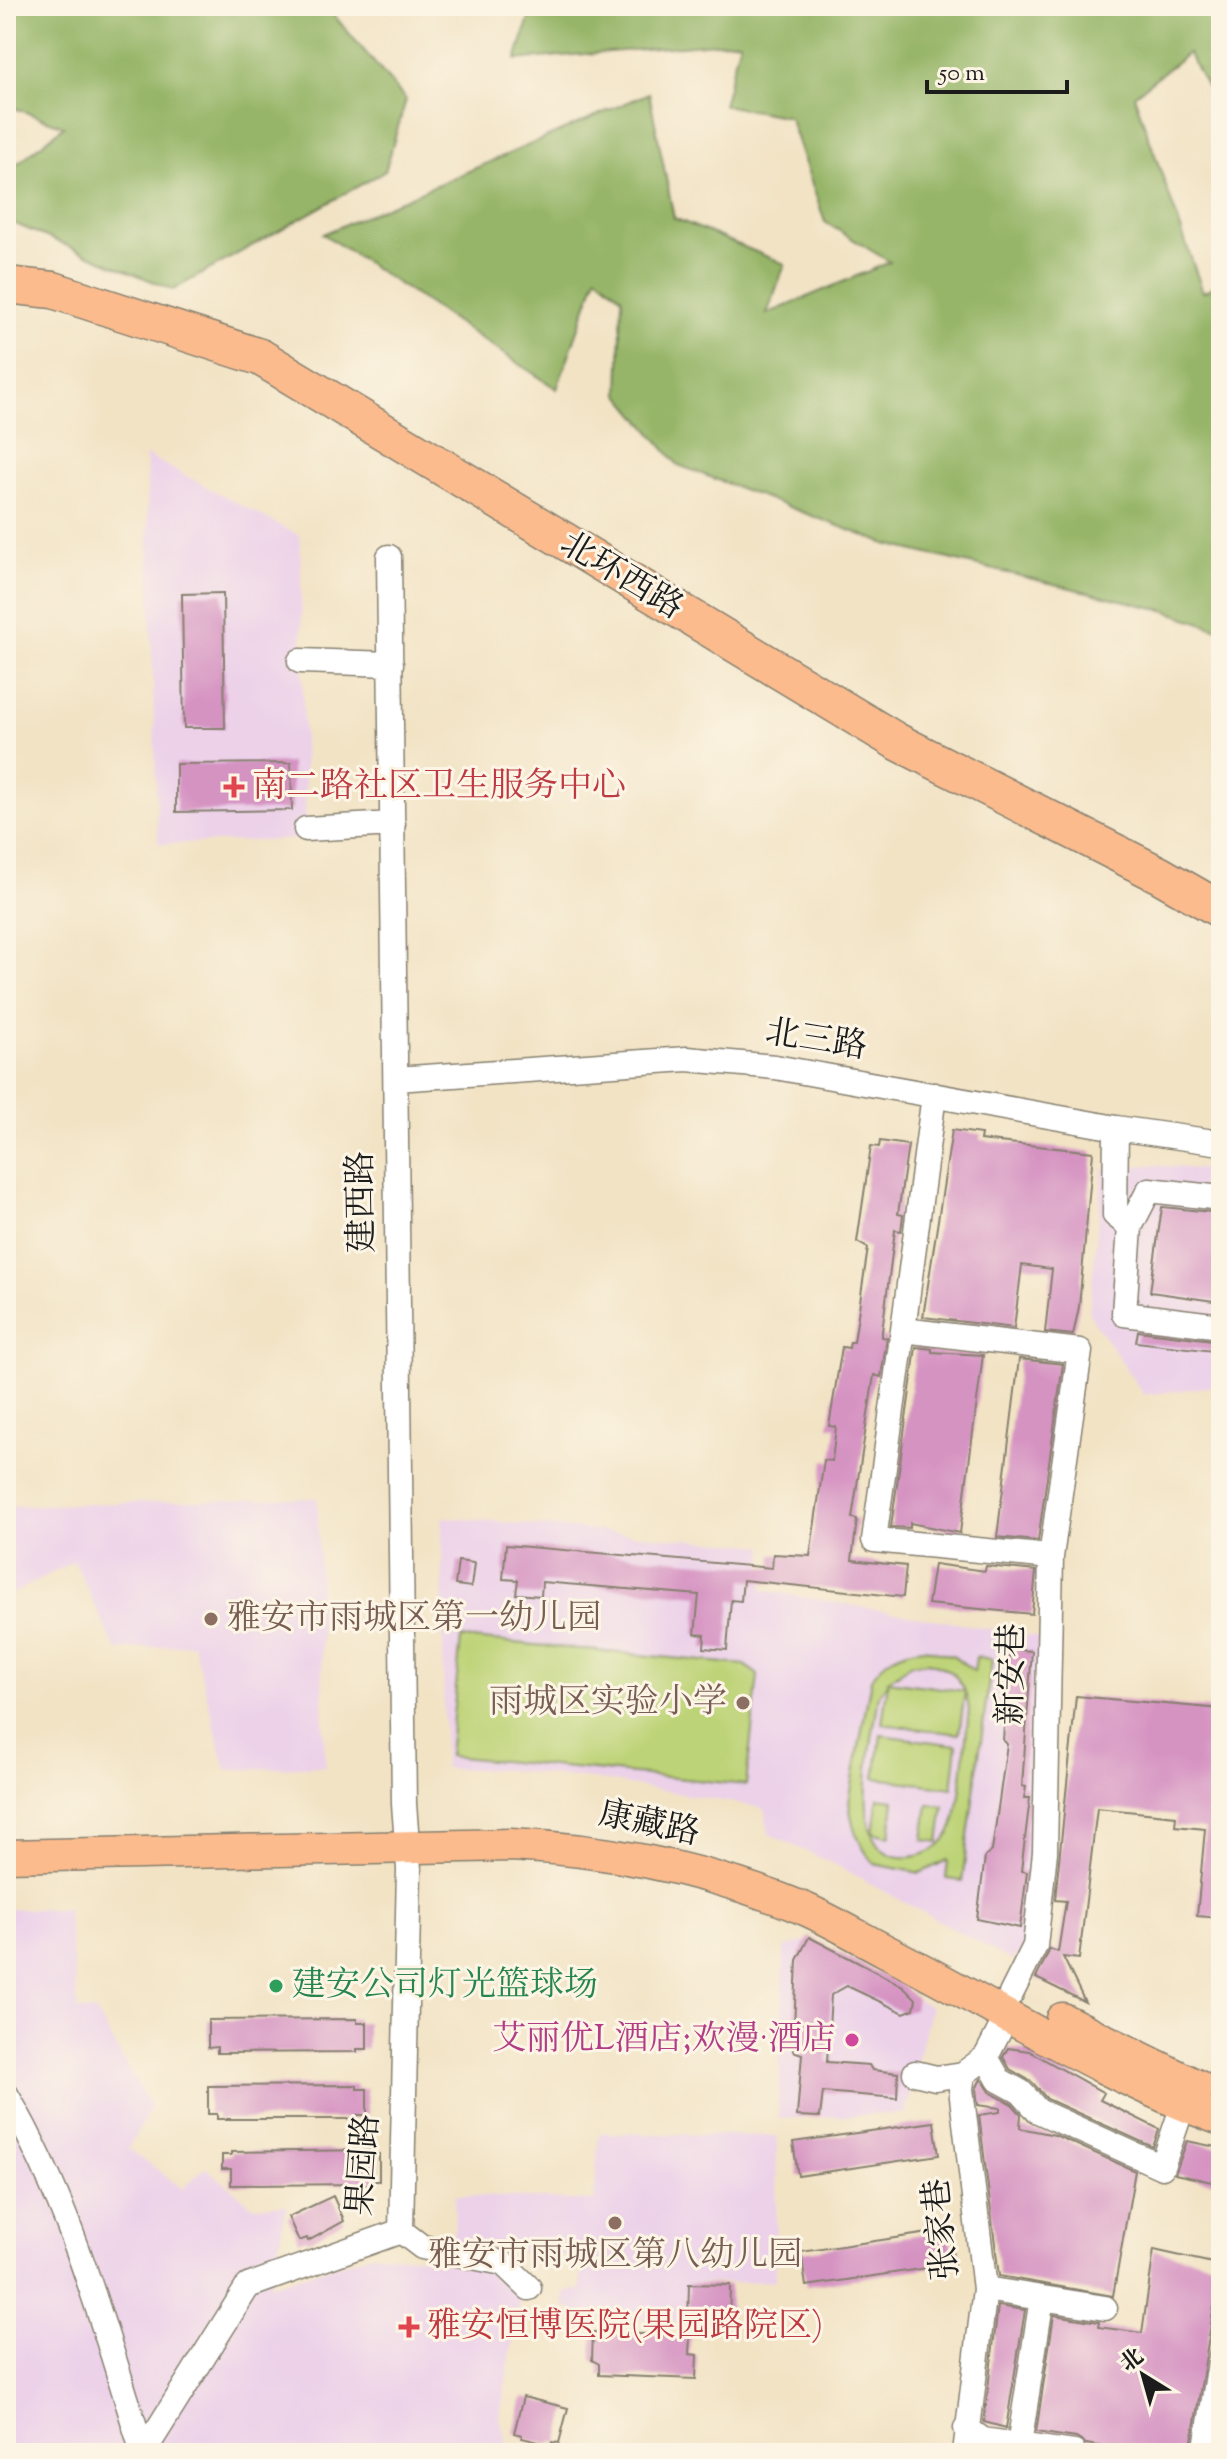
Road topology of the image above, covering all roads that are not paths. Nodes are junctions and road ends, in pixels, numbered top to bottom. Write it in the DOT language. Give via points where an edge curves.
graph roads {
  1 [pos="6,261"];
  2 [pos="6,285"];
  3 [pos="389,557"];
  4 [pos="300,661"];
  5 [pos="391,664"];
  6 [pos="393,824"];
  7 [pos="306,829"];
  8 [pos="1221,884"];
  9 [pos="1221,910"];
  10 [pos="396,1079"];
  11 [pos="934,1095"];
  12 [pos="1116,1128"];
  13 [pos="1221,1143"];
  14 [pos="1221,1198"];
  15 [pos="1130,1227"];
  16 [pos="1221,1326"];
  17 [pos="903,1330"];
  18 [pos="1051,1557"];
  19 [pos="407,1837"];
  20 [pos="6,1838"];
  21 [pos="6,1856"];
  22 [pos="1010,2004"];
  23 [pos="986,2057"];
  24 [pos="963,2074"];
  25 [pos="927,2079"];
  26 [pos="6,2094"];
  27 [pos="1221,2095"];
  28 [pos="1183,2105"];
  29 [pos="1221,2119"];
  30 [pos="401,2231"];
  31 [pos="529,2288"];
  32 [pos="985,2289"];
  33 [pos="1042,2298"];
  34 [pos="1105,2308"];
  35 [pos="1221,2357"];
  36 [pos="966,2428"];
  37 [pos="1019,2445"];
  38 [pos="143,2453"];
  39 [pos="965,2453"];
  40 [pos="1074,2453"];
  41 [pos="1205,2453"];
  1 -- 8 [label="highway, 北环西路" via="58,267 261,338 900,724"];
  2 -- 9 [label="highway, 北环西路" via="53,290 260,357 896,741"];
  3 -- 5 [label="street, 建西路"];
  4 -- 5 [label="street"];
  5 -- 6 [label="street, 建西路"];
  6 -- 7 [label="street"];
  6 -- 10 [label="street, 建西路"];
  10 -- 11 [label="street, 北三路" via="687,1059 775,1067"];
  10 -- 19 [label="street, 建西路"];
  11 -- 12 [label="street, 北三路"];
  11 -- 17 [label="street"];
  12 -- 13 [label="street, 北三路"];
  12 -- 15 [label="street" via="1115,1215"];
  14 -- 15 [label="street" via="1149,1190"];
  15 -- 16 [label="street" via="1124,1314"];
  17 -- 18 [label="street, 新安巷" via="1080,1351"];
  17 -- 18 [label="street" via="874,1540"];
  18 -- 22 [label="street, 新安巷" via="1045,1852 1035,1946"];
  19 -- 20 [label="main road, 康藏路"];
  19 -- 21 [label="main road, 康藏路"];
  19 -- 22 [label="main road, 康藏路" via="587,1849 721,1879 806,1910"];
  19 -- 30 [label="street, 果园路"];
  22 -- 23 [label="street"];
  22 -- 27 [label="main road, 康藏路"];
  22 -- 28 [label="main road, 康藏路" via="1118,2074"];
  23 -- 24 [label="street"];
  23 -- 28 [label="street" via="999,2080 1021,2092 1038,2111 1162,2167"];
  24 -- 25 [label="street"];
  24 -- 32 [label="street, 张家巷"];
  26 -- 38 [label="street" via="30,2135 87,2274"];
  28 -- 29 [label="main road, 康藏路"];
  30 -- 31 [label="street" via="422,2247 503,2263"];
  30 -- 38 [label="street, 果园路" via="248,2286"];
  32 -- 33 [label="street"];
  32 -- 36 [label="street, 张家巷"];
  33 -- 34 [label="street"];
  33 -- 37 [label="street"];
  35 -- 41 [label="street"];
  36 -- 37 [label="street" via="983,2440"];
  36 -- 39 [label="street, 张家巷"];
  37 -- 40 [label="street"];
}
